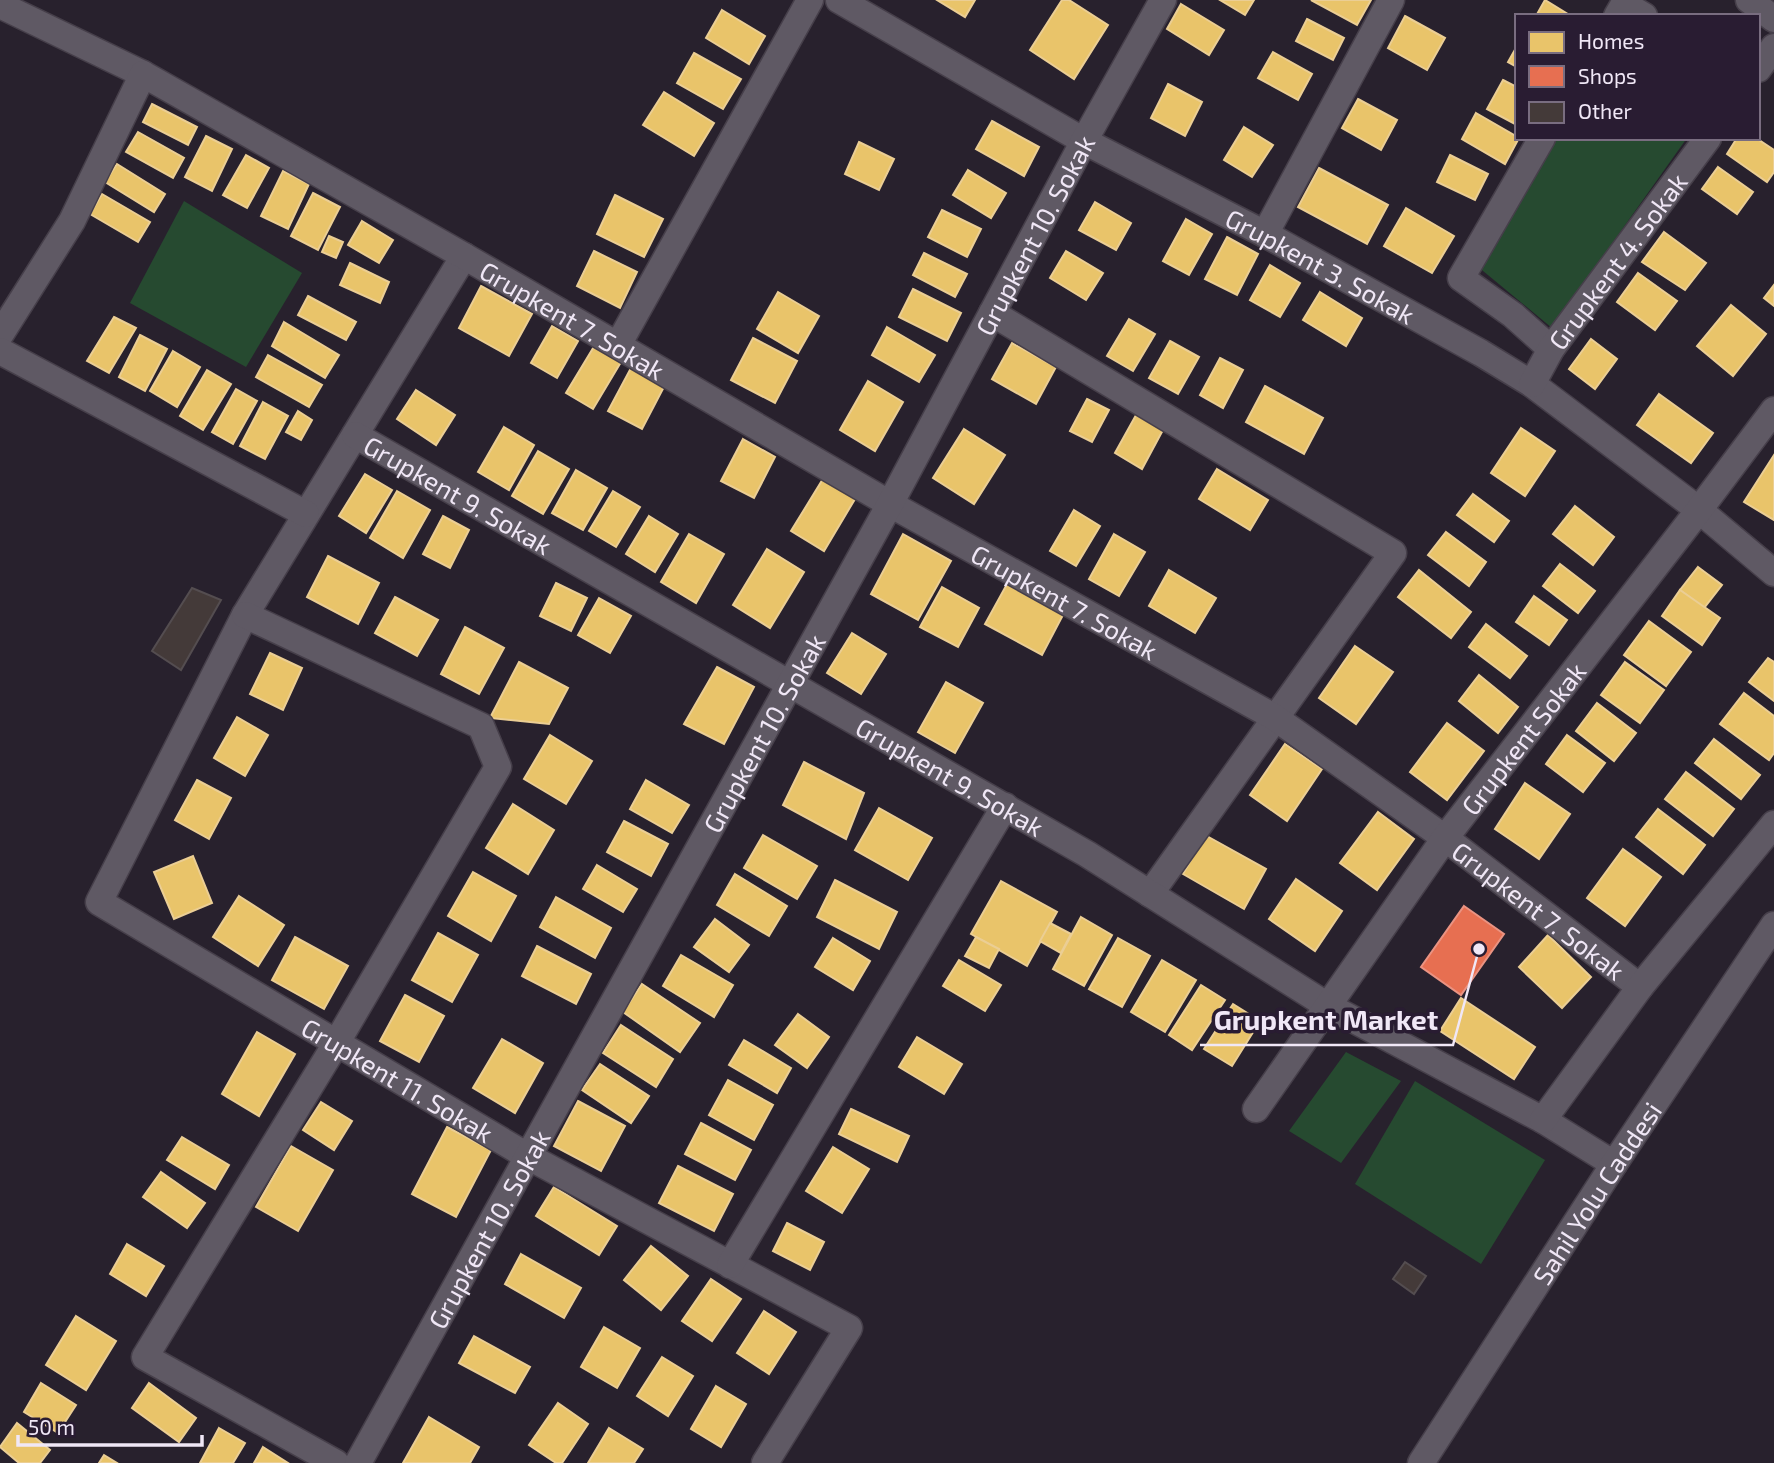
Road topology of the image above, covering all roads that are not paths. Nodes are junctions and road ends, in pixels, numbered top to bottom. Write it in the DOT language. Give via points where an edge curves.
graph roads {
  1 [pos="810,0"];
  2 [pos="839,0"];
  3 [pos="1163,0"];
  4 [pos="1391,0"];
  5 [pos="1749,0"];
  6 [pos="0,5"];
  7 [pos="1774,19"];
  8 [pos="1774,47"];
  9 [pos="1760,66"];
  10 [pos="143,74"];
  11 [pos="1541,140"];
  12 [pos="1707,140"];
  13 [pos="1084,141"];
  14 [pos="1265,234"];
  15 [pos="464,256"];
  16 [pos="992,313"];
  17 [pos="0,335"];
  18 [pos="618,345"];
  19 [pos="1551,349"];
  20 [pos="0,351"];
  21 [pos="1532,384"];
  22 [pos="1774,410"];
  23 [pos="355,435"];
  24 [pos="890,504"];
  25 [pos="1699,510"];
  26 [pos="306,514"];
  27 [pos="1774,573"];
  28 [pos="245,615"];
  29 [pos="792,683"];
  30 [pos="1274,717"];
  31 [pos="1005,806"];
  32 [pos="1774,824"];
  33 [pos="1445,838"];
  34 [pos="1150,894"];
  35 [pos="1774,925"];
  36 [pos="1640,987"];
  37 [pos="1328,1006"];
  38 [pos="337,1042"];
  39 [pos="1256,1109"];
  40 [pos="1543,1119"];
  41 [pos="529,1157"];
  42 [pos="1614,1164"];
  43 [pos="730,1265"];
  44 [pos="336,1463"];
  45 [pos="358,1463"];
  46 [pos="765,1463"];
  47 [pos="1421,1463"];
  1 -- 18 [label="street"];
  2 -- 13 [label="street, Grupkent 3. Sokak"];
  3 -- 13 [label="street, Grupkent 10. Sokak"];
  4 -- 14 [label="street"];
  5 -- 7 [label="street"];
  6 -- 10 [label="street, Grupkent 7. Sokak"];
  8 -- 9 [label="street"];
  10 -- 15 [label="street, Grupkent 7. Sokak"];
  10 -- 17 [label="street" via="72,221"];
  11 -- 19 [label="street" via="1461,278 1513,314"];
  12 -- 19 [label="street, Grupkent 4. Sokak"];
  13 -- 14 [label="street, Grupkent 3. Sokak"];
  13 -- 16 [label="street, Grupkent 10. Sokak"];
  14 -- 21 [label="street, Grupkent 3. Sokak"];
  15 -- 18 [label="street, Grupkent 7. Sokak"];
  15 -- 23 [label="street"];
  16 -- 24 [label="street, Grupkent 10. Sokak"];
  16 -- 30 [label="street" via="1393,553"];
  18 -- 24 [label="street, Grupkent 7. Sokak"];
  19 -- 21 [label="street, Grupkent 4. Sokak"];
  20 -- 26 [label="street"];
  21 -- 25 [label="street, Grupkent 3. Sokak"];
  22 -- 25 [label="street, Grupkent Sokak"];
  23 -- 26 [label="street"];
  23 -- 29 [label="street, Grupkent 9. Sokak"];
  24 -- 29 [label="street, Grupkent 10. Sokak"];
  24 -- 30 [label="street, Grupkent 7. Sokak"];
  25 -- 27 [label="street, Grupkent 3. Sokak"];
  25 -- 33 [label="street, Grupkent Sokak"];
  26 -- 28 [label="street"];
  28 -- 38 [label="street, Grupkent 11. Sokak" via="99,902"];
  28 -- 38 [label="street" via="481,726 498,767"];
  29 -- 31 [label="street, Grupkent 9. Sokak"];
  29 -- 41 [label="street, Grupkent 10. Sokak"];
  30 -- 33 [label="street, Grupkent 7. Sokak"];
  30 -- 34 [label="street"];
  31 -- 34 [label="street, Grupkent 9. Sokak"];
  31 -- 43 [label="street"];
  32 -- 36 [label="street"];
  33 -- 36 [label="street, Grupkent 7. Sokak"];
  33 -- 37 [label="street, Grupkent Sokak"];
  34 -- 37 [label="street, Grupkent 9. Sokak"];
  35 -- 42 [label="street, Sahil Yolu Caddesi"];
  36 -- 40 [label="street"];
  37 -- 39 [label="street, Grupkent Sokak"];
  37 -- 40 [label="street, Grupkent 9. Sokak"];
  38 -- 41 [label="street, Grupkent 11. Sokak"];
  38 -- 44 [label="street" via="145,1357"];
  40 -- 42 [label="street, Grupkent 9. Sokak"];
  41 -- 43 [label="street, Grupkent 11. Sokak"];
  41 -- 45 [label="street, Grupkent 10. Sokak"];
  42 -- 47 [label="street, Sahil Yolu Caddesi"];
  43 -- 46 [label="street, Grupkent 11. Sokak" via="849,1328"];
}
